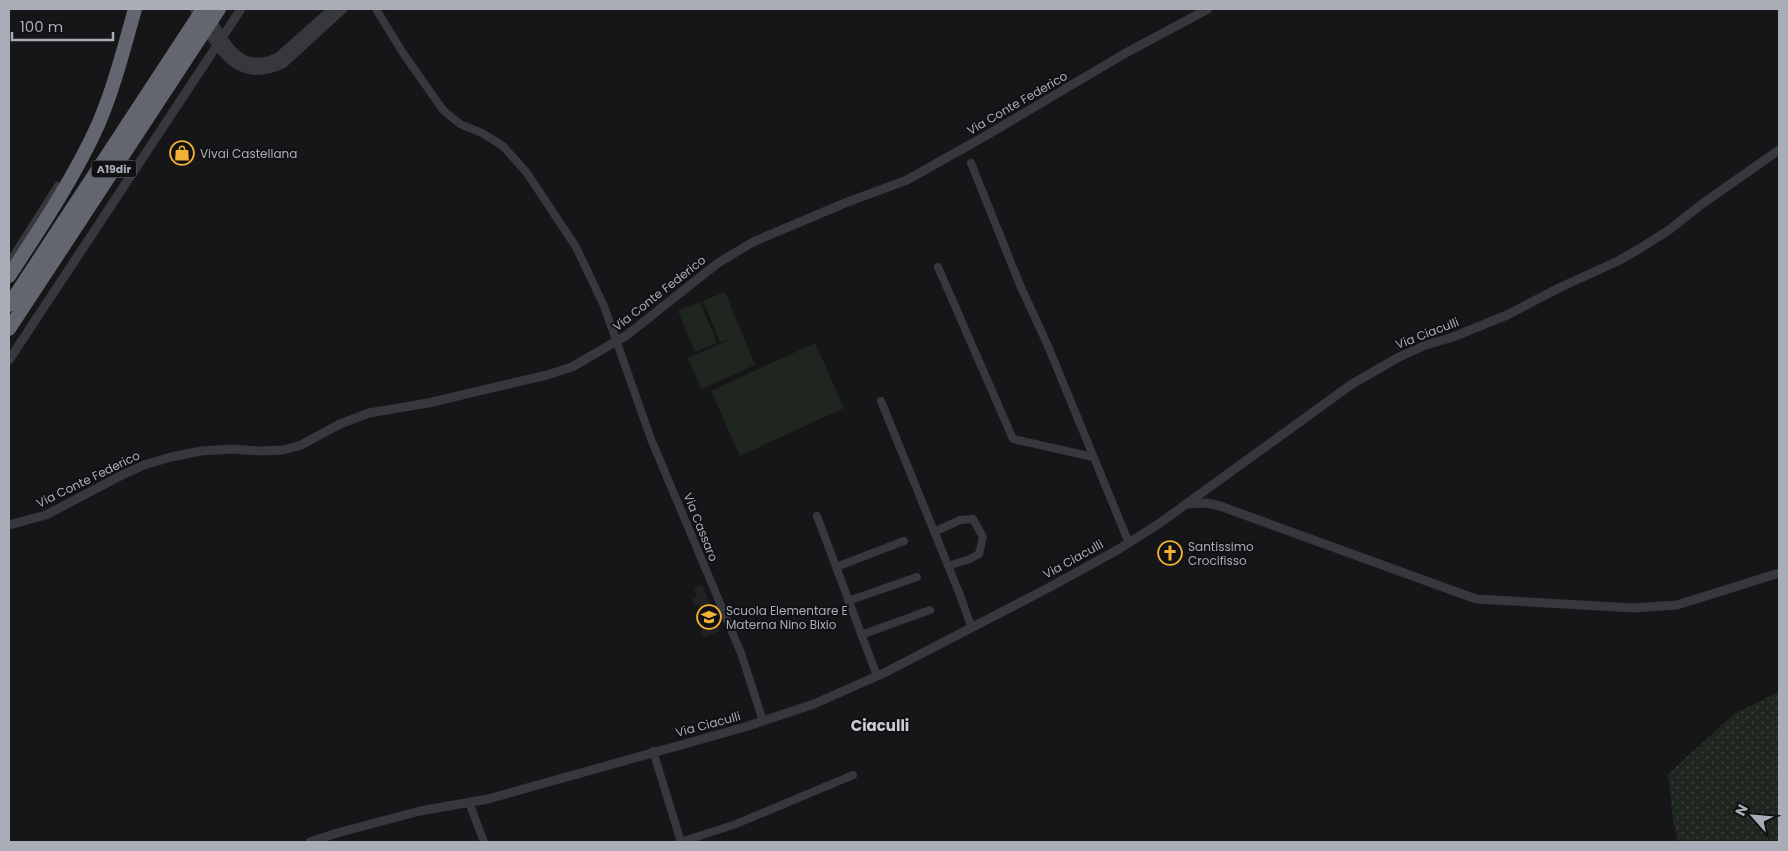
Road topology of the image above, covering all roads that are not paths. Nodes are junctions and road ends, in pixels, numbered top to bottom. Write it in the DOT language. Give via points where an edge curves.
graph roads {
  1 [pos="135,9"];
  2 [pos="194,9"];
  3 [pos="204,9"];
  4 [pos="219,9"];
  5 [pos="240,9"];
  6 [pos="332,9"];
  7 [pos="343,9"];
  8 [pos="376,9"];
  9 [pos="1208,9"];
  10 [pos="223,46"];
  11 [pos="91,139"];
  12 [pos="1779,150"];
  13 [pos="971,163"];
  14 [pos="9,263"];
  15 [pos="938,267"];
  16 [pos="9,276"];
  17 [pos="9,305"];
  18 [pos="9,329"];
  19 [pos="616,342"];
  20 [pos="9,360"];
  21 [pos="881,401"];
  22 [pos="1093,458"];
  23 [pos="1186,504"];
  24 [pos="817,516"];
  25 [pos="9,525"];
  26 [pos="934,532"];
  27 [pos="904,541"];
  28 [pos="1129,542"];
  29 [pos="948,566"];
  30 [pos="836,567"];
  31 [pos="1779,573"];
  32 [pos="917,577"];
  33 [pos="848,600"];
  34 [pos="930,610"];
  35 [pos="971,626"];
  36 [pos="861,635"];
  37 [pos="877,676"];
  38 [pos="763,721"];
  39 [pos="653,752"];
  40 [pos="852,775"];
  41 [pos="469,802"];
  42 [pos="310,842"];
  43 [pos="484,842"];
  44 [pos="681,842"];
  1 -- 11 [label="highway" via="114,81"];
  2 -- 10 [label="street"];
  3 -- 10 [label="street"];
  3 -- 17 [label="highway, A19dir"];
  4 -- 18 [label="highway, A19dir"];
  5 -- 20 [label="street"];
  6 -- 10 [label="street" via="288,50 270,61 250,62"];
  7 -- 10 [label="street" via="293,57 272,69 248,70 231,62"];
  8 -- 19 [label="street, Via Cassaro" via="443,110 460,124 503,146 527,174 576,247 604,306"];
  9 -- 19 [label="street, Via Conte Federico" via="907,180 753,242 718,263"];
  11 -- 14 [label="street"];
  11 -- 16 [label="highway"];
  12 -- 23 [label="street, Via Ciaculli" via="1669,230 1618,261 1507,315 1399,357 1360,380"];
  13 -- 22 [label="street"];
  15 -- 22 [label="street" via="1013,439"];
  19 -- 25 [label="street, Via Conte Federico" via="572,367 428,403 369,414 283,450 233,448 171,456 122,475 46,515"];
  19 -- 38 [label="street, Via Cassaro" via="651,439 740,653"];
  21 -- 26 [label="street"];
  22 -- 28 [label="street"];
  23 -- 28 [label="street, Via Ciaculli"];
  23 -- 31 [label="street" via="1220,506 1476,599 1634,608 1677,605"];
  24 -- 30 [label="street"];
  26 -- 29 [label="street"];
  26 -- 29 [label="street" via="960,520 973,519 982,537 979,554"];
  27 -- 30 [label="street"];
  28 -- 35 [label="street, Via Ciaculli" via="1050,587"];
  29 -- 35 [label="street"];
  30 -- 33 [label="street"];
  32 -- 33 [label="street"];
  33 -- 36 [label="street"];
  34 -- 36 [label="street"];
  35 -- 37 [label="street, Via Ciaculli"];
  36 -- 37 [label="street"];
  37 -- 38 [label="street, Via Ciaculli" via="814,704"];
  38 -- 39 [label="street, Via Ciaculli"];
  39 -- 41 [label="street, Via Ciaculli"];
  39 -- 44 [label="street"];
  40 -- 44 [label="street" via="736,824"];
  41 -- 42 [label="street, Via Ciaculli" via="420,811"];
  41 -- 43 [label="street"];
}
